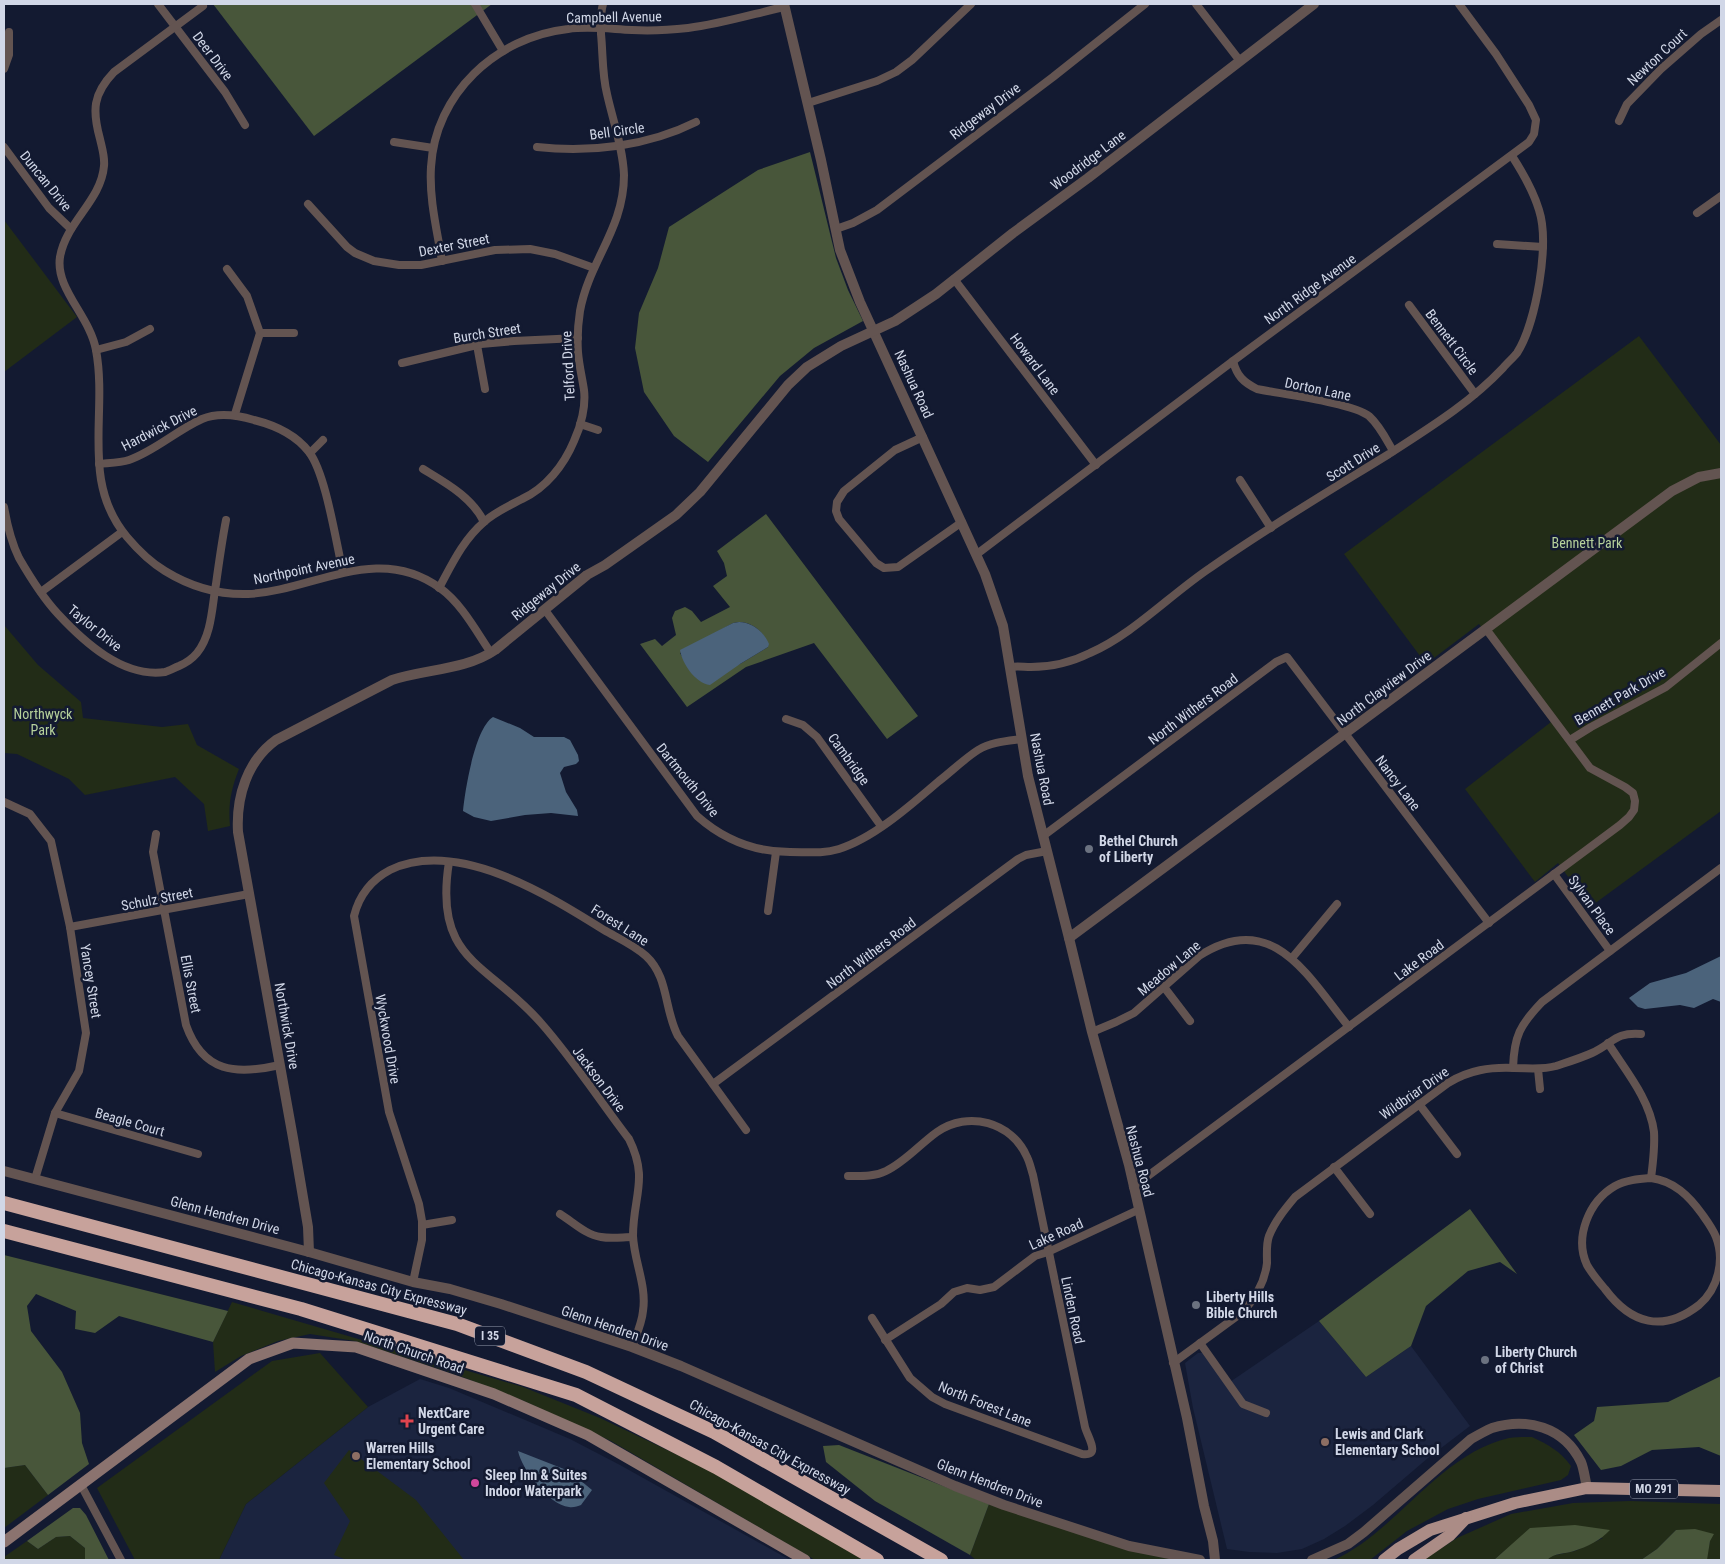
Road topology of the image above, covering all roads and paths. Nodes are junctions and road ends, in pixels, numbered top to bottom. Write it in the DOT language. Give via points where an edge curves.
graph roads {
  1 [pos="158,4"];
  2 [pos="475,4"];
  3 [pos="602,4"];
  4 [pos="971,4"];
  5 [pos="1145,4"];
  6 [pos="1196,4"];
  7 [pos="1314,4"];
  8 [pos="1459,4"];
  9 [pos="203,6"];
  10 [pos="784,6"];
  11 [pos="1721,20"];
  12 [pos="175,27"];
  13 [pos="601,28"];
  14 [pos="9,32"];
  15 [pos="503,51"];
  16 [pos="1240,61"];
  17 [pos="4,69"];
  18 [pos="808,104"];
  19 [pos="1619,121"];
  20 [pos="696,122"];
  21 [pos="244,125"];
  22 [pos="394,142"];
  23 [pos="620,145"];
  24 [pos="4,147"];
  25 [pos="537,147"];
  26 [pos="433,148"];
  27 [pos="1512,156"];
  28 [pos="1721,196"];
  29 [pos="308,204"];
  30 [pos="1697,213"];
  31 [pos="72,229"];
  32 [pos="836,229"];
  33 [pos="1497,244"];
  34 [pos="1543,247"];
  35 [pos="442,261"];
  36 [pos="594,268"];
  37 [pos="227,269"];
  38 [pos="954,279"];
  39 [pos="1409,305"];
  40 [pos="150,329"];
  41 [pos="874,331"];
  42 [pos="260,333"];
  43 [pos="294,333"];
  44 [pos="578,338"];
  45 [pos="477,345"];
  46 [pos="96,350"];
  47 [pos="1233,362"];
  48 [pos="402,363"];
  49 [pos="484,389"];
  50 [pos="1475,394"];
  51 [pos="235,414"];
  52 [pos="580,424"];
  53 [pos="598,430"];
  54 [pos="923,437"];
  55 [pos="323,440"];
  56 [pos="1393,451"];
  57 [pos="310,453"];
  58 [pos="99,464"];
  59 [pos="1096,464"];
  60 [pos="423,469"];
  61 [pos="1721,472"];
  62 [pos="1240,480"];
  63 [pos="4,507"];
  64 [pos="226,520"];
  65 [pos="484,522"];
  66 [pos="962,522"];
  67 [pos="1271,528"];
  68 [pos="122,532"];
  69 [pos="977,554"];
  70 [pos="343,572"];
  71 [pos="439,588"];
  72 [pos="41,592"];
  73 [pos="214,592"];
  74 [pos="545,610"];
  75 [pos="1486,629"];
  76 [pos="1721,643"];
  77 [pos="491,653"];
  78 [pos="1287,657"];
  79 [pos="1011,667"];
  80 [pos="786,719"];
  81 [pos="1345,734"];
  82 [pos="1022,739"];
  83 [pos="1570,740"];
  84 [pos="4,802"];
  85 [pos="238,806"];
  86 [pos="881,826"];
  87 [pos="156,834"];
  88 [pos="1043,836"];
  89 [pos="1047,851"];
  90 [pos="776,852"];
  91 [pos="449,862"];
  92 [pos="1721,868"];
  93 [pos="1554,874"];
  94 [pos="249,894"];
  95 [pos="1337,904"];
  96 [pos="164,910"];
  97 [pos="768,911"];
  98 [pos="1489,923"];
  99 [pos="70,927"];
  100 [pos="1070,938"];
  101 [pos="1610,951"];
  102 [pos="1292,958"];
  103 [pos="1164,987"];
  104 [pos="1190,1021"];
  105 [pos="1349,1027"];
  106 [pos="1092,1032"];
  107 [pos="1641,1034"];
  108 [pos="1608,1043"];
  109 [pos="280,1065"];
  110 [pos="1514,1068"];
  111 [pos="1538,1069"];
  112 [pos="713,1084"];
  113 [pos="1540,1089"];
  114 [pos="1419,1104"];
  115 [pos="55,1113"];
  116 [pos="746,1130"];
  117 [pos="198,1154"];
  118 [pos="1457,1154"];
  119 [pos="1334,1167"];
  120 [pos="4,1171"];
  121 [pos="848,1176"];
  122 [pos="1651,1178"];
  123 [pos="35,1179"];
  124 [pos="1133,1187"];
  125 [pos="4,1203"];
  126 [pos="1138,1210"];
  127 [pos="560,1214"];
  128 [pos="1370,1214"];
  129 [pos="452,1220"];
  130 [pos="422,1225"];
  131 [pos="4,1231"];
  132 [pos="633,1237"];
  133 [pos="310,1252"];
  134 [pos="1048,1252"];
  135 [pos="413,1282"];
  136 [pos="872,1318"];
  137 [pos="885,1340"];
  138 [pos="1200,1343"];
  139 [pos="632,1347"];
  140 [pos="1173,1362"];
  141 [pos="1266,1414"];
  142 [pos="1093,1448"];
  143 [pos="81,1485"];
  144 [pos="1588,1488"];
  145 [pos="1721,1491"];
  146 [pos="1467,1517"];
  147 [pos="4,1542"];
  148 [pos="121,1560"];
  149 [pos="805,1560"];
  150 [pos="877,1560"];
  151 [pos="941,1560"];
  152 [pos="1200,1560"];
  153 [pos="1215,1560"];
  154 [pos="1312,1560"];
  155 [pos="1384,1560"];
  156 [pos="1414,1560"];
  1 -- 12 [label="street, Deer Drive"];
  2 -- 15 [label="street"];
  3 -- 13 [label="street, Telford Drive"];
  4 -- 18 [label="street" via="896,72"];
  5 -- 32 [label="street, Ridgeway Drive" via="877,210"];
  6 -- 16 [label="street"];
  7 -- 16 [label="street, Woodridge Lane"];
  8 -- 27 [label="street, North Ridge Avenue" via="1534,114 1532,138"];
  9 -- 12 [label="street, Northpoint Avenue"];
  10 -- 13 [label="street, Campbell Avenue" via="689,28"];
  10 -- 18 [label="street, Nashua Road"];
  11 -- 19 [label="street, Newton Court" via="1661,69 1627,104"];
  12 -- 21 [label="street, Deer Drive" via="225,92"];
  12 -- 31 [label="street, Northpoint Avenue" via="104,82 95,108 104,158 103,173 96,192"];
  13 -- 15 [label="street, Campbell Avenue" via="584,27 546,33"];
  13 -- 23 [label="street, Telford Drive" via="603,71"];
  14 -- 17 [label="street" via="9,55"];
  15 -- 26 [label="street, Campbell Avenue" via="476,70 456,94 443,118"];
  16 -- 38 [label="street, Woodridge Lane"];
  18 -- 32 [label="street, Nashua Road"];
  20 -- 23 [label="street, Bell Circle" via="653,139"];
  22 -- 26 [label="street"];
  23 -- 25 [label="street, Bell Circle" via="567,150"];
  23 -- 36 [label="street, Telford Drive" via="624,173 622,201 614,227"];
  24 -- 31 [label="street, Duncan Drive" via="49,208"];
  26 -- 35 [label="street, Campbell Avenue" via="430,185"];
  27 -- 34 [label="street, Scott Drive" via="1526,177 1540,212"];
  27 -- 47 [label="street, North Ridge Avenue"];
  28 -- 30 [label="street"];
  29 -- 35 [label="street, Dexter Street" via="339,240 364,257 404,265"];
  31 -- 46 [label="street, Northpoint Avenue" via="62,251 60,272 63,284 91,330"];
  32 -- 41 [label="street, Nashua Road" via="851,280"];
  33 -- 34 [label="street"];
  34 -- 50 [label="street, Scott Drive" via="1530,323 1517,353"];
  35 -- 36 [label="street, Dexter Street" via="504,249 530,248"];
  36 -- 44 [label="street, Telford Drive" via="583,297"];
  37 -- 42 [label="street" via="247,296"];
  38 -- 41 [label="street, Woodridge Lane" via="916,308"];
  38 -- 59 [label="street, Howard Lane"];
  39 -- 50 [label="street, Bennett Circle"];
  40 -- 46 [label="street" via="126,342"];
  41 -- 54 [label="street, Nashua Road"];
  41 -- 74 [label="street, Ridgeway Drive" via="807,367 788,385 700,492 676,515 587,575"];
  42 -- 43 [label="street"];
  42 -- 51 [label="street"];
  44 -- 45 [label="street, Burch Street"];
  44 -- 52 [label="street, Telford Drive" via="584,390"];
  45 -- 48 [label="street, Burch Street"];
  45 -- 49 [label="street"];
  46 -- 58 [label="street, Northpoint Avenue"];
  47 -- 56 [label="street, Dorton Lane" via="1240,378 1257,389 1333,404 1365,414"];
  47 -- 59 [label="street, North Ridge Avenue"];
  50 -- 56 [label="street, Scott Drive" via="1438,423"];
  51 -- 57 [label="street, Hardwick Drive" via="284,431"];
  51 -- 58 [label="street, Hardwick Drive" via="204,418 128,460"];
  52 -- 53 [label="street"];
  52 -- 65 [label="street, Telford Drive" via="570,451 556,472 528,496"];
  54 -- 66 [label="street, Nashua Road"];
  54 -- 66 [label="street" via="895,450 844,491 837,502 837,515 876,563 889,568 898,567"];
  55 -- 57 [label="street"];
  56 -- 67 [label="street, Scott Drive"];
  57 -- 70 [label="street, Hardwick Drive" via="324,491"];
  58 -- 68 [label="street, Northpoint Avenue" via="106,502"];
  59 -- 69 [label="street, North Ridge Avenue"];
  60 -- 65 [label="street" via="460,494"];
  61 -- 75 [label="street, North Clayview Drive" via="1699,477 1672,491"];
  62 -- 67 [label="street"];
  63 -- 72 [label="street, Taylor Drive" via="18,556"];
  64 -- 73 [label="street, Taylor Drive"];
  65 -- 71 [label="street, Telford Drive" via="466,541"];
  66 -- 69 [label="street, Nashua Road"];
  67 -- 79 [label="street, Scott Drive" via="1208,568 1135,625 1096,650 1062,663"];
  68 -- 72 [label="street"];
  68 -- 73 [label="street, Northpoint Avenue" via="162,570 198,588"];
  69 -- 79 [label="street, Nashua Road" via="996,603"];
  70 -- 71 [label="street, Northpoint Avenue" via="374,568 400,570"];
  70 -- 73 [label="street, Northpoint Avenue" via="266,592"];
  71 -- 77 [label="street, Northpoint Avenue" via="456,604"];
  72 -- 73 [label="street, Taylor Drive" via="78,634 118,663 150,672 166,672 185,663 202,645 209,626"];
  74 -- 77 [label="street, Ridgeway Drive"];
  74 -- 90 [label="street, Dartmouth Drive" via="698,816 724,836"];
  75 -- 81 [label="street, North Clayview Drive"];
  75 -- 83 [label="street, Bennett Park Drive"];
  76 -- 83 [label="street, Bennett Park Drive" via="1666,687"];
  77 -- 85 [label="street, Ridgeway Drive" via="466,663 392,680 276,740 251,767"];
  78 -- 81 [label="street, Nancy Lane"];
  78 -- 88 [label="street, North Withers Road"];
  79 -- 82 [label="street, Nashua Road"];
  80 -- 86 [label="street, Cambridge" via="803,725 817,736"];
  81 -- 98 [label="street, Nancy Lane"];
  81 -- 100 [label="street, North Clayview Drive"];
  82 -- 86 [label="street, Dartmouth Drive" via="998,742 979,749"];
  82 -- 88 [label="street, Nashua Road"];
  83 -- 93 [label="street, Lake Road" via="1590,768 1633,793 1635,805 1620,825"];
  84 -- 99 [label="street, Yancey Street" via="30,814 51,841"];
  85 -- 94 [label="street, Northwick Drive" via="238,832"];
  86 -- 90 [label="street, Dartmouth Drive" via="854,844 837,850 816,854"];
  87 -- 96 [label="street, Ellis Street" via="152,852"];
  88 -- 89 [label="street, Nashua Road"];
  89 -- 100 [label="street, Nashua Road"];
  89 -- 112 [label="street, North Withers Road" via="1018,859"];
  90 -- 97 [label="street"];
  91 -- 112 [label="street, Forest Lane" via="483,868 538,891 645,955 661,979 675,1031"];
  91 -- 130 [label="street, Wyckwood Drive" via="418,862 383,874 365,890 354,916 383,1084 397,1140 419,1204"];
  91 -- 132 [label="street, Jackson Drive" via="446,906 461,948 472,962 542,1024 634,1149 640,1181"];
  92 -- 101 [label="street"];
  93 -- 98 [label="street, Lake Road"];
  93 -- 101 [label="street, Sylvan Place"];
  94 -- 96 [label="street, Schulz Street"];
  94 -- 109 [label="street, Northwick Drive"];
  95 -- 102 [label="street"];
  96 -- 99 [label="street, Schulz Street"];
  96 -- 109 [label="street, Ellis Street" via="186,1025 196,1046 213,1061 235,1070"];
  98 -- 105 [label="street, Lake Road"];
  99 -- 115 [label="street, Yancey Street" via="86,1033 78,1071"];
  100 -- 106 [label="street, Nashua Road"];
  101 -- 110 [label="street" via="1548,996 1530,1015 1517,1035"];
  102 -- 103 [label="street, Meadow Lane" via="1269,944 1233,941 1199,956"];
  102 -- 105 [label="street, Meadow Lane"];
  103 -- 104 [label="street"];
  103 -- 106 [label="street, Meadow Lane" via="1134,1013"];
  105 -- 124 [label="street, Lake Road"];
  106 -- 124 [label="street, Nashua Road"];
  107 -- 108 [label="street, Wildbriar Drive" via="1627,1033"];
  108 -- 111 [label="street, Wildbriar Drive" via="1556,1066"];
  108 -- 122 [label="street" via="1648,1111 1654,1152"];
  109 -- 133 [label="street, Northwick Drive"];
  110 -- 111 [label="street, Wildbriar Drive"];
  110 -- 114 [label="street, Wildbriar Drive" via="1464,1074"];
  111 -- 113 [label="street"];
  112 -- 116 [label="street, Forest Lane"];
  114 -- 118 [label="street"];
  114 -- 119 [label="street, Wildbriar Drive"];
  115 -- 117 [label="street, Beagle Court"];
  115 -- 123 [label="street, Yancey Street"];
  119 -- 128 [label="street"];
  119 -- 138 [label="street, Wildbriar Drive" via="1295,1198 1278,1218 1268,1238 1262,1283 1250,1305"];
  120 -- 123 [label="street, Glenn Hendren Drive"];
  121 -- 134 [label="street, Linden Road" via="884,1172 951,1124 963,1120 991,1123 1008,1133 1027,1156"];
  122 -- 122 [label="street" via="1614,1186 1593,1207 1582,1236 1588,1265 1620,1307 1637,1318 1666,1321 1694,1308 1710,1295 1719,1274 1720,1256 1717,1238 1690,1199 1663,1180"];
  123 -- 133 [label="street, Glenn Hendren Drive"];
  124 -- 126 [label="street, Nashua Road"];
  125 -- 151 [label="highway, Chicago-Kansas City Expressway / I 35" via="457,1324 586,1372 714,1432"];
  126 -- 134 [label="street, Lake Road"];
  126 -- 140 [label="street, Nashua Road"];
  127 -- 132 [label="street" via="597,1236"];
  129 -- 130 [label="street"];
  130 -- 135 [label="street, Wyckwood Drive"];
  131 -- 150 [label="highway, I 35" via="301,1310 576,1396 716,1466"];
  132 -- 139 [label="street, Jackson Drive" via="644,1305"];
  133 -- 135 [label="street, Glenn Hendren Drive"];
  134 -- 137 [label="street, Lake Road" via="1035,1256 994,1287 958,1290"];
  134 -- 142 [label="street, Linden Road" via="1087,1436"];
  135 -- 139 [label="street, Glenn Hendren Drive" via="501,1304"];
  136 -- 137 [label="street, North Forest Lane"];
  137 -- 142 [label="street, North Forest Lane" via="910,1378 932,1397 1082,1454 1091,1453"];
  138 -- 140 [label="street, Wildbriar Drive"];
  138 -- 141 [label="street" via="1244,1404"];
  139 -- 152 [label="street, Glenn Hendren Drive" via="1004,1505 1129,1546"];
  140 -- 153 [label="street, Nashua Road"];
  143 -- 147 [label="main road, North Church Road"];
  143 -- 148 [label="street"];
  143 -- 149 [label="main road, North Church Road" via="249,1359 293,1343 356,1347 494,1394 588,1435"];
  144 -- 145 [label="main road, MO 291"];
  144 -- 146 [label="main road, MO 291"];
  144 -- 154 [label="street" via="1576,1452 1559,1435 1532,1424 1503,1425 1471,1439 1348,1544"];
  146 -- 155 [label="main road, MO 291" via="1430,1530"];
  146 -- 156 [label="main road" via="1450,1535"];
}
